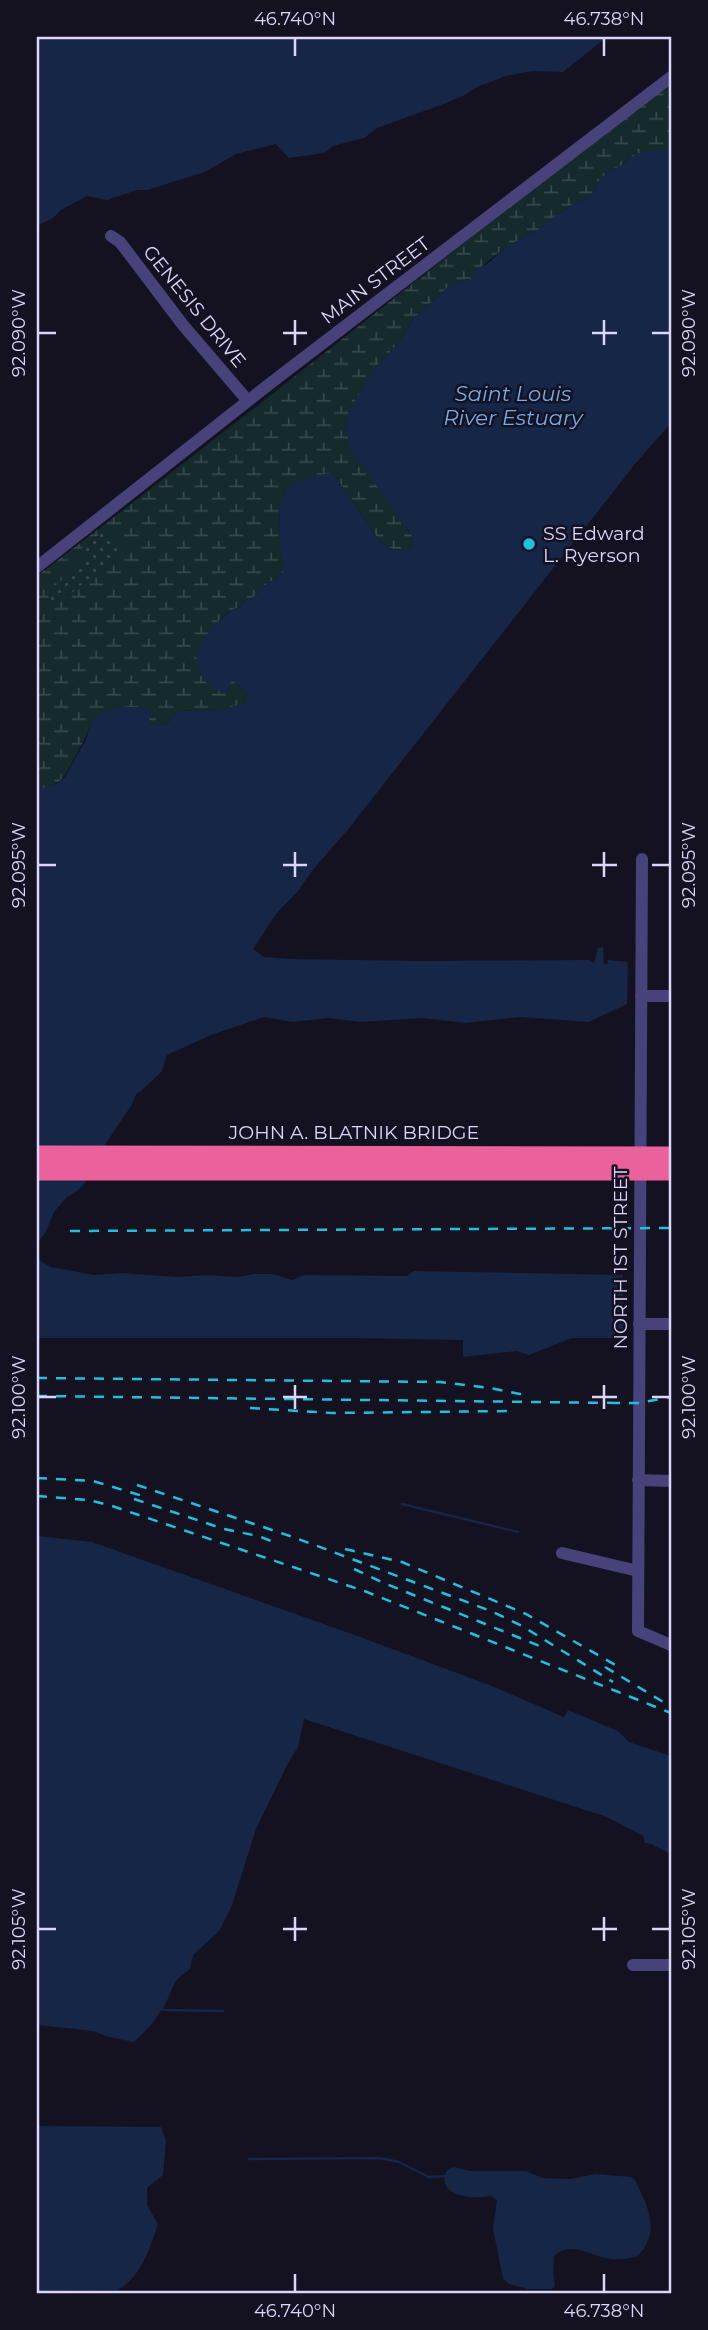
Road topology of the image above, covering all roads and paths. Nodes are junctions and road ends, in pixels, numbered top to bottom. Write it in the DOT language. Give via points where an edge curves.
graph roads {
  1 [pos="671,77"];
  2 [pos="111,236"];
  3 [pos="248,401"];
  4 [pos="37,567"];
  5 [pos="642,859"];
  6 [pos="641,996"];
  7 [pos="671,996"];
  8 [pos="37,1155"];
  9 [pos="671,1156"];
  10 [pos="37,1171"];
  11 [pos="671,1171"];
  12 [pos="639,1324"];
  13 [pos="671,1324"];
  14 [pos="638,1480"];
  15 [pos="671,1481"];
  16 [pos="562,1553"];
  17 [pos="638,1571"];
  18 [pos="668,1642"];
  19 [pos="633,1965"];
  20 [pos="671,1965"];
  1 -- 3 [label="street, MAIN STREET"];
  2 -- 3 [label="street, GENESIS DRIVE"];
  3 -- 4 [label="street, MAIN STREET"];
  5 -- 6 [label="street, NORTH 1ST STREET"];
  6 -- 7 [label="street"];
  6 -- 12 [label="street, NORTH 1ST STREET"];
  8 -- 9 [label="highway, JOHN A. BLATNIK BRIDGE, bridge"];
  10 -- 11 [label="highway, JOHN A. BLATNIK BRIDGE, bridge"];
  12 -- 13 [label="street"];
  12 -- 14 [label="street, NORTH 1ST STREET"];
  14 -- 15 [label="street"];
  14 -- 17 [label="street, NORTH 1ST STREET"];
  16 -- 17 [label="street"];
  17 -- 18 [label="street, NORTH 1ST STREET" via="638,1631"];
  19 -- 20 [label="street"];
}
